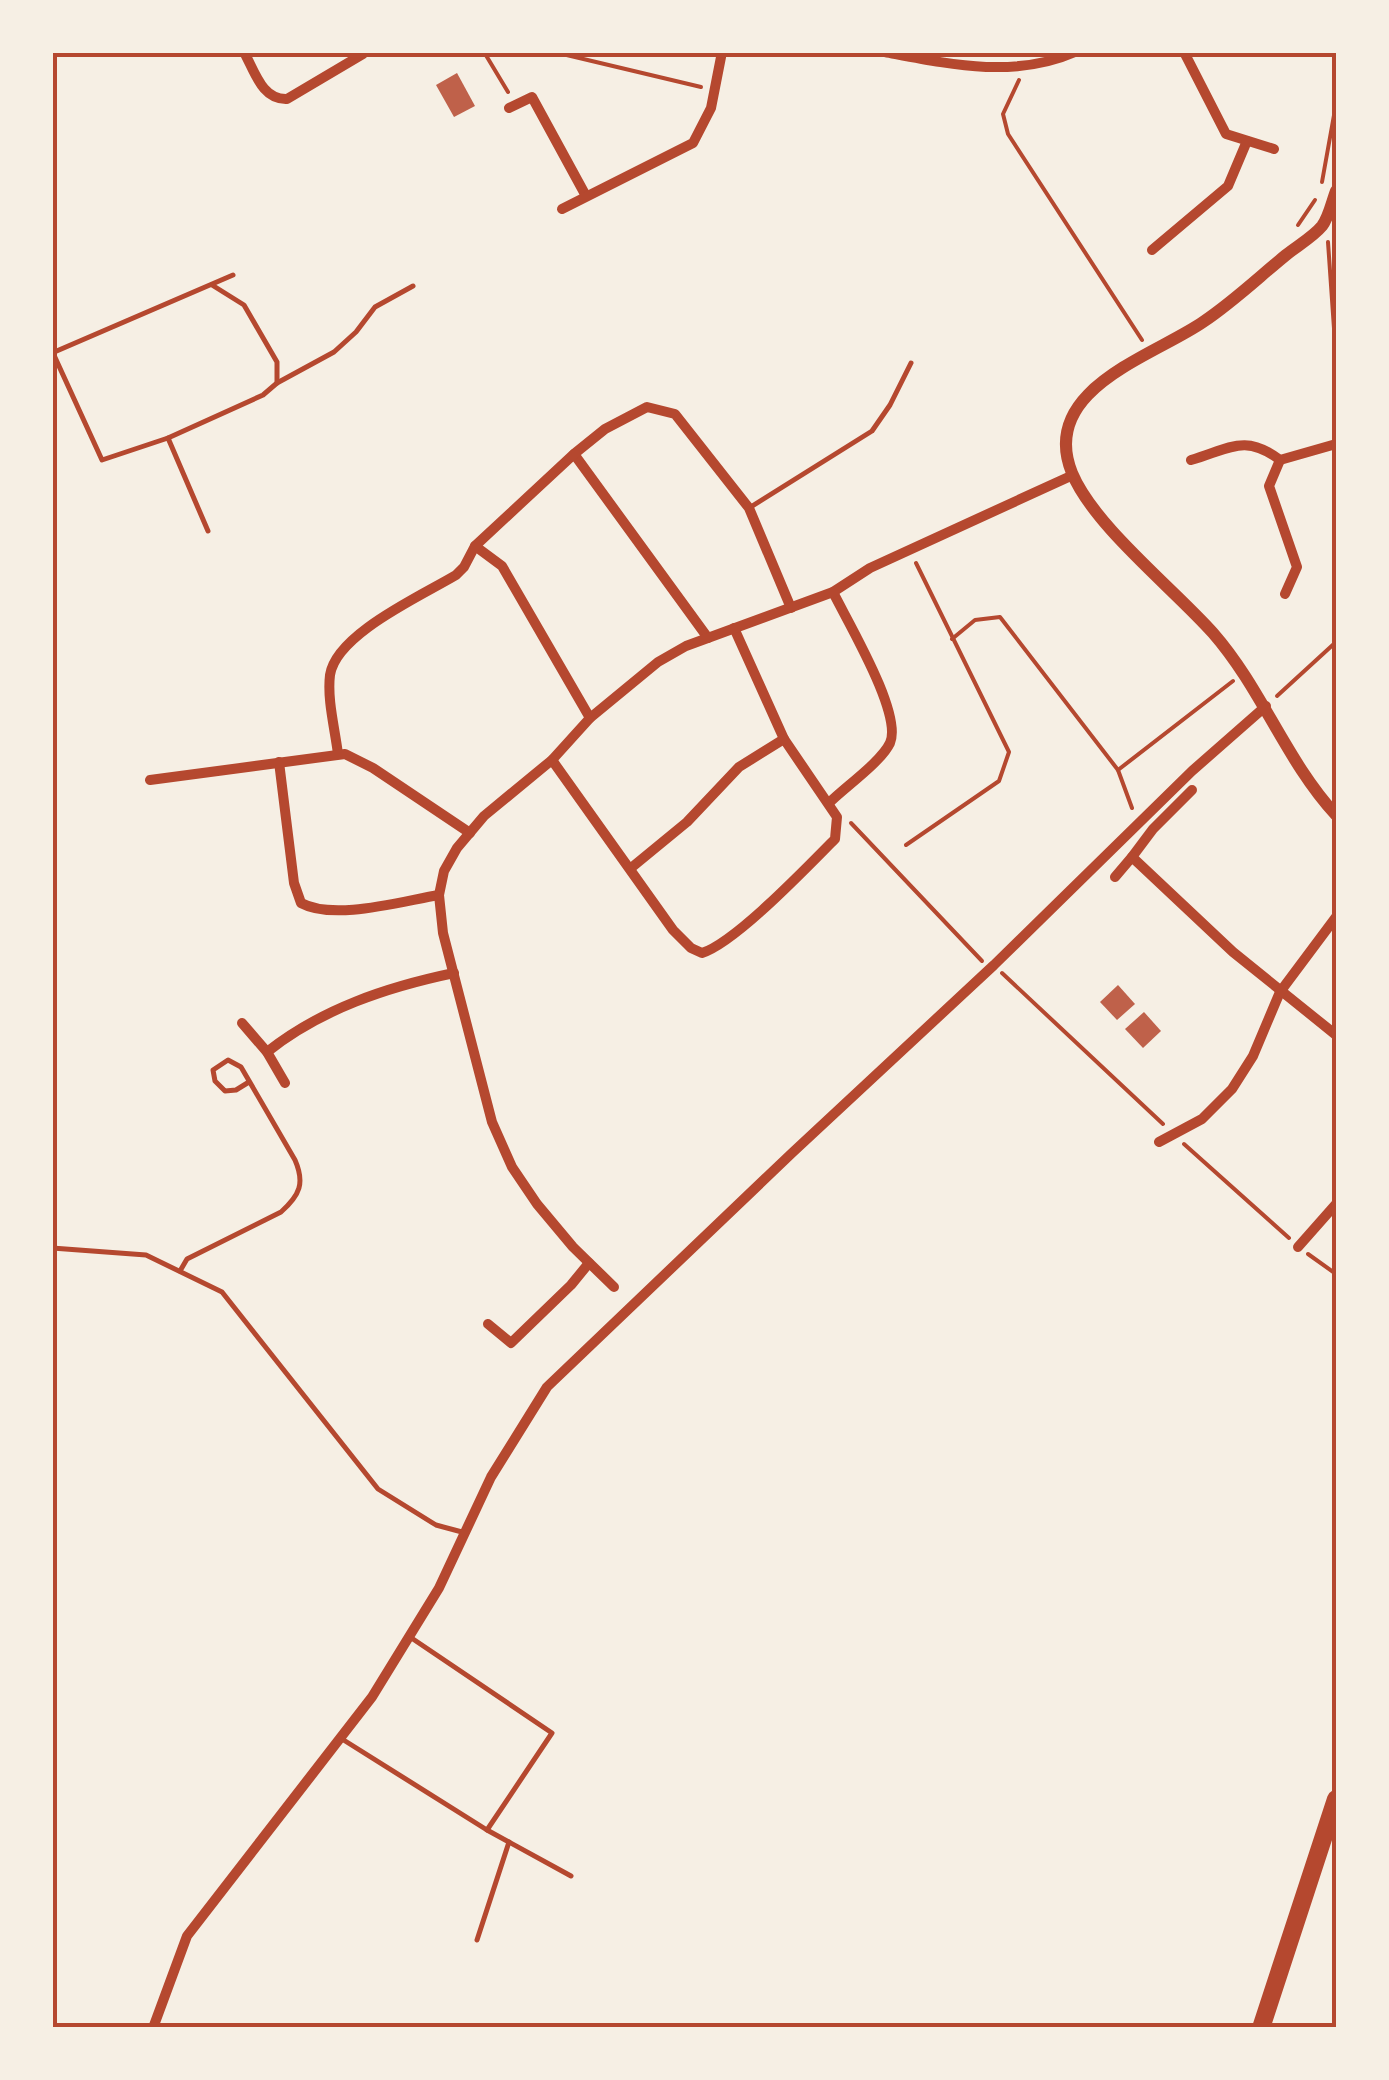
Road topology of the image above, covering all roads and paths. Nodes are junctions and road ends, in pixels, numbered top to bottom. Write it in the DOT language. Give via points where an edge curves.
graph roads {
  1 [pos="244,52"];
  2 [pos="484,52"];
  3 [pos="554,52"];
  4 [pos="722,52"];
  5 [pos="885,52"];
  6 [pos="1074,52"];
  7 [pos="1184,52"];
  8 [pos="362,54"];
  9 [pos="342,58"];
  10 [pos="1026,67"];
  11 [pos="715,90"];
  12 [pos="1336,104"];
  13 [pos="512,106"];
  14 [pos="1247,142"];
  15 [pos="1274,149"];
  16 [pos="1336,190"];
  17 [pos="586,196"];
  18 [pos="562,209"];
  19 [pos="1323,224"];
  20 [pos="1293,232"];
  21 [pos="1152,250"];
  22 [pos="234,275"];
  23 [pos="212,284"];
  24 [pos="412,286"];
  25 [pos="1154,334"];
  26 [pos="53,353"];
  27 [pos="1336,357"];
  28 [pos="911,363"];
  29 [pos="277,383"];
  30 [pos="168,438"];
  31 [pos="1336,444"];
  32 [pos="574,454"];
  33 [pos="1191,460"];
  34 [pos="1280,460"];
  35 [pos="1073,474"];
  36 [pos="749,508"];
  37 [pos="208,532"];
  38 [pos="475,546"];
  39 [pos="909,550"];
  40 [pos="833,592"];
  41 [pos="1284,594"];
  42 [pos="791,608"];
  43 [pos="734,628"];
  44 [pos="708,638"];
  45 [pos="952,640"];
  46 [pos="1336,642"];
  47 [pos="1244,672"];
  48 [pos="1266,706"];
  49 [pos="590,718"];
  50 [pos="784,739"];
  51 [pos="338,754"];
  52 [pos="552,760"];
  53 [pos="279,762"];
  54 [pos="1118,770"];
  55 [pos="150,780"];
  56 [pos="1192,790"];
  57 [pos="829,803"];
  58 [pos="1336,815"];
  59 [pos="837,817"];
  60 [pos="1145,819"];
  61 [pos="470,833"];
  62 [pos="906,845"];
  63 [pos="1132,857"];
  64 [pos="631,868"];
  65 [pos="1115,877"];
  66 [pos="439,895"];
  67 [pos="1336,916"];
  68 [pos="1332,933"];
  69 [pos="992,967"];
  70 [pos="454,973"];
  71 [pos="1280,992"];
  72 [pos="242,1024"];
  73 [pos="1336,1035"];
  74 [pos="267,1052"];
  75 [pos="249,1082"];
  76 [pos="285,1082"];
  77 [pos="1174,1135"];
  78 [pos="1160,1142"];
  79 [pos="1336,1204"];
  80 [pos="1298,1247"];
  81 [pos="52,1248"];
  82 [pos="589,1263"];
  83 [pos="180,1271"];
  84 [pos="1336,1274"];
  85 [pos="614,1287"];
  86 [pos="488,1324"];
  87 [pos="465,1533"];
  88 [pos="409,1636"];
  89 [pos="340,1738"];
  90 [pos="1336,1799"];
  91 [pos="487,1830"];
  92 [pos="509,1842"];
  93 [pos="571,1876"];
  94 [pos="477,1940"];
  95 [pos="152,2028"];
  96 [pos="1261,2028"];
  1 -- 9 [label="street" via="275,100 286,100"];
  2 -- 13 [label="path"];
  3 -- 11 [label="path"];
  4 -- 11 [label="street"];
  5 -- 10 [label="street"];
  6 -- 10 [label="street"];
  7 -- 14 [label="street" via="1226,134"];
  8 -- 9 [label="street"];
  10 -- 25 [label="path" via="1003,114 1008,134 1141,341"];
  11 -- 17 [label="street" via="692,143"];
  12 -- 20 [label="path" via="1322,181"];
  13 -- 17 [label="street" via="532,97"];
  14 -- 15 [label="street"];
  14 -- 21 [label="street" via="1228,186"];
  16 -- 19 [label="street"];
  17 -- 18 [label="street"];
  19 -- 27 [label="path"];
  19 -- 35 [label="street" via="1202,324 1096,384 1072,420 1067,456"];
  22 -- 23 [label="lane"];
  23 -- 26 [label="lane"];
  23 -- 29 [label="lane" via="244,305 276,362"];
  24 -- 29 [label="lane" via="376,307 334,352"];
  26 -- 30 [label="lane" via="102,460"];
  28 -- 36 [label="lane" via="872,431"];
  29 -- 30 [label="lane"];
  30 -- 37 [label="lane"];
  31 -- 34 [label="street"];
  32 -- 36 [label="street" via="647,407 675,414"];
  32 -- 38 [label="street"];
  32 -- 44 [label="street"];
  33 -- 34 [label="street" via="1247,443"];
  34 -- 41 [label="street" via="1268,486 1297,567"];
  35 -- 39 [label="street"];
  35 -- 47 [label="street" via="1116,532"];
  36 -- 42 [label="street"];
  38 -- 49 [label="street" via="502,566"];
  38 -- 51 [label="street" via="464,567 340,650 330,687"];
  39 -- 40 [label="street"];
  39 -- 45 [label="path"];
  40 -- 42 [label="street"];
  40 -- 57 [label="street" via="894,729 884,752"];
  42 -- 43 [label="street"];
  43 -- 44 [label="street"];
  43 -- 50 [label="street"];
  44 -- 49 [label="street" via="658,662"];
  45 -- 54 [label="path" via="975,620 1000,617"];
  45 -- 62 [label="path" via="1008,752 999,781"];
  46 -- 48 [label="path"];
  47 -- 48 [label="street"];
  47 -- 54 [label="path"];
  48 -- 58 [label="street" via="1310,786"];
  48 -- 60 [label="street"];
  49 -- 52 [label="street"];
  50 -- 57 [label="street"];
  50 -- 64 [label="street" via="740,767"];
  51 -- 53 [label="street"];
  51 -- 61 [label="street" via="373,768"];
  52 -- 61 [label="street"];
  52 -- 64 [label="street"];
  53 -- 55 [label="street"];
  53 -- 66 [label="street" via="301,903 333,911"];
  54 -- 60 [label="path" via="1132,808"];
  56 -- 63 [label="street"];
  57 -- 59 [label="street"];
  59 -- 64 [label="street" via="835,839 768,904 702,954 673,930"];
  59 -- 69 [label="path" via="852,823"];
  60 -- 69 [label="street"];
  61 -- 66 [label="street" via="444,871"];
  63 -- 65 [label="street"];
  63 -- 71 [label="street"];
  66 -- 70 [label="street"];
  67 -- 68 [label="street"];
  68 -- 71 [label="street"];
  69 -- 77 [label="path"];
  69 -- 87 [label="street" via="547,1387"];
  70 -- 74 [label="street" via="394,986 297,1028"];
  70 -- 82 [label="street" via="492,1122 512,1167"];
  71 -- 73 [label="street"];
  71 -- 77 [label="street" via="1232,1089 1202,1120"];
  72 -- 74 [label="street"];
  74 -- 76 [label="street"];
  75 -- 75 [label="lane" via="236,1062 214,1070 225,1090"];
  75 -- 83 [label="lane" via="295,1160 302,1187 282,1212 187,1259"];
  77 -- 78 [label="street"];
  77 -- 80 [label="path"];
  79 -- 80 [label="street"];
  80 -- 84 [label="path"];
  81 -- 83 [label="lane" via="146,1254"];
  82 -- 85 [label="street"];
  82 -- 86 [label="street" via="511,1343"];
  83 -- 87 [label="lane" via="222,1292 378,1488 436,1525"];
  87 -- 88 [label="street"];
  88 -- 89 [label="street"];
  88 -- 91 [label="lane" via="552,1733"];
  89 -- 91 [label="lane"];
  89 -- 95 [label="street" via="187,1936"];
  90 -- 96 [label="highway"];
  91 -- 92 [label="lane"];
  92 -- 93 [label="lane"];
  92 -- 94 [label="lane"];
}
